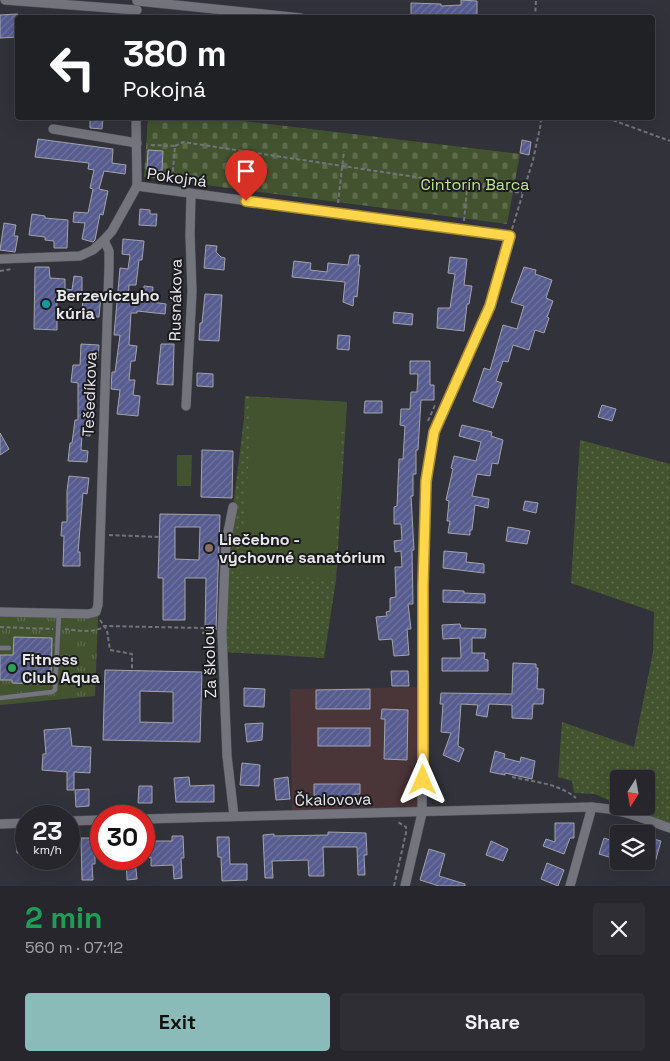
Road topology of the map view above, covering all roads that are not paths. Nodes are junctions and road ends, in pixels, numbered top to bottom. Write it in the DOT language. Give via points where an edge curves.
graph roads {
  1 [pos="4,0"];
  2 [pos="137,0"];
  3 [pos="137,14"];
  4 [pos="274,15"];
  5 [pos="136,120"];
  6 [pos="53,128"];
  7 [pos="137,143"];
  8 [pos="137,186"];
  9 [pos="191,194"];
  10 [pos="104,240"];
  11 [pos="0,259"];
  12 [pos="186,406"];
  13 [pos="232,507"];
  14 [pos="0,612"];
  15 [pos="59,613"];
  16 [pos="0,648"];
  17 [pos="10,648"];
  18 [pos="0,698"];
  19 [pos="592,807"];
  20 [pos="422,812"];
  21 [pos="155,816"];
  22 [pos="234,816"];
  23 [pos="15,823"];
  24 [pos="0,824"];
  25 [pos="670,828"];
  26 [pos="405,886"];
  27 [pos="570,886"];
  1 -- 3 [label="street"];
  2 -- 3 [label="street"];
  2 -- 4 [label="street"];
  5 -- 7 [label="street"];
  6 -- 7 [label="street"];
  7 -- 8 [label="street"];
  8 -- 9 [label="street, Pokojná"];
  8 -- 10 [label="street"];
  9 -- 12 [label="street, Rusnákova" via="192,291"];
  9 -- 20 [label="street, Pokojná" via="510,236 490,306 434,432 426,481"];
  10 -- 11 [label="street" via="80,256"];
  10 -- 15 [label="street, Tešedíkova" via="108,267 98,605 96,612 88,614"];
  13 -- 22 [label="street, Za školou" via="226,542 222,633 227,756"];
  14 -- 15 [label="street"];
  15 -- 18 [label="lane" via="55,690"];
  16 -- 17 [label="lane"];
  19 -- 20 [label="street, Čkalovova"];
  19 -- 25 [label="street, Čkalovova" via="621,811"];
  19 -- 27 [label="street"];
  20 -- 22 [label="street, Čkalovova"];
  20 -- 26 [label="street"];
  21 -- 22 [label="street, Čkalovova"];
  23 -- 24 [label="street"];
}
